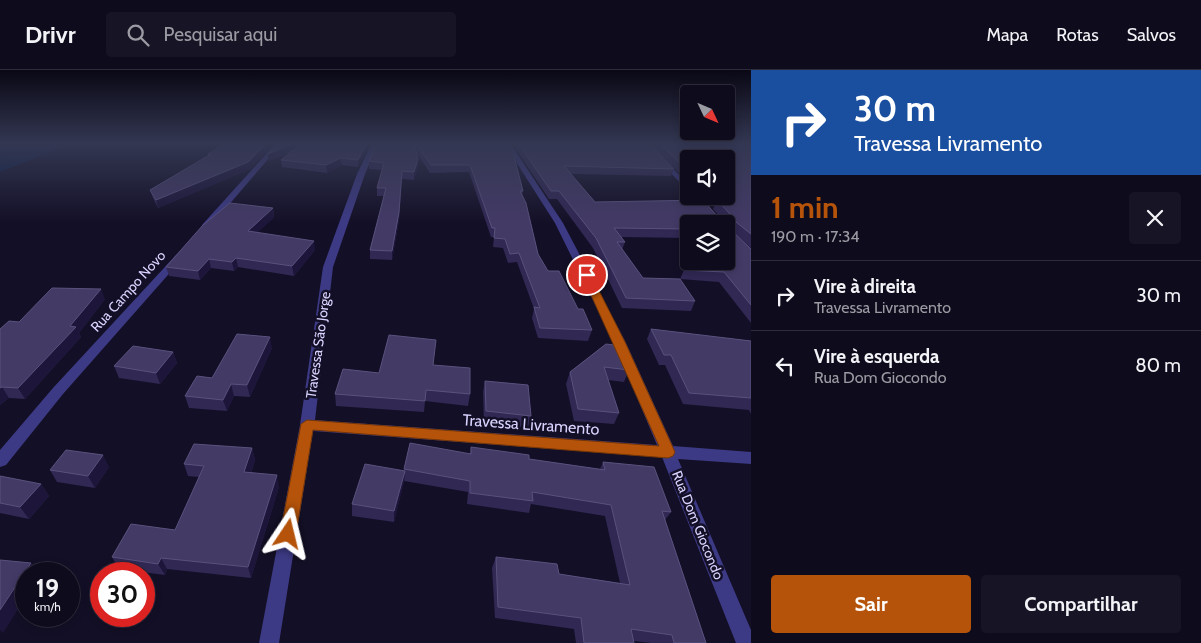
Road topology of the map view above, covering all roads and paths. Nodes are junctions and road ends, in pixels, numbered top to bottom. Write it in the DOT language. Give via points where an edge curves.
graph roads {
  1 [pos="256,170"];
  2 [pos="363,170"];
  3 [pos="524,170"];
  4 [pos="670,170"];
  5 [pos="680,180"];
  6 [pos="702,205"];
  7 [pos="712,215"];
  8 [pos="307,424"];
  9 [pos="668,452"];
  10 [pos="751,458"];
  11 [pos="0,461"];
  12 [pos="268,643"];
  13 [pos="746,643"];
  1 -- 11 [label="street, Rua Campo Novo" via="58,391"];
  2 -- 8 [label="street, Travessa São Jorge" via="328,267"];
  3 -- 9 [label="street, Rua Dom Giocondo" via="559,223 587,275"];
  4 -- 5 [label="street"];
  6 -- 7 [label="street"];
  8 -- 9 [label="street, Travessa Livramento"];
  8 -- 12 [label="street, Travessa São Jorge"];
  9 -- 10 [label="street, Travessa Livramento"];
  9 -- 13 [label="street, Rua Dom Giocondo"];
}
